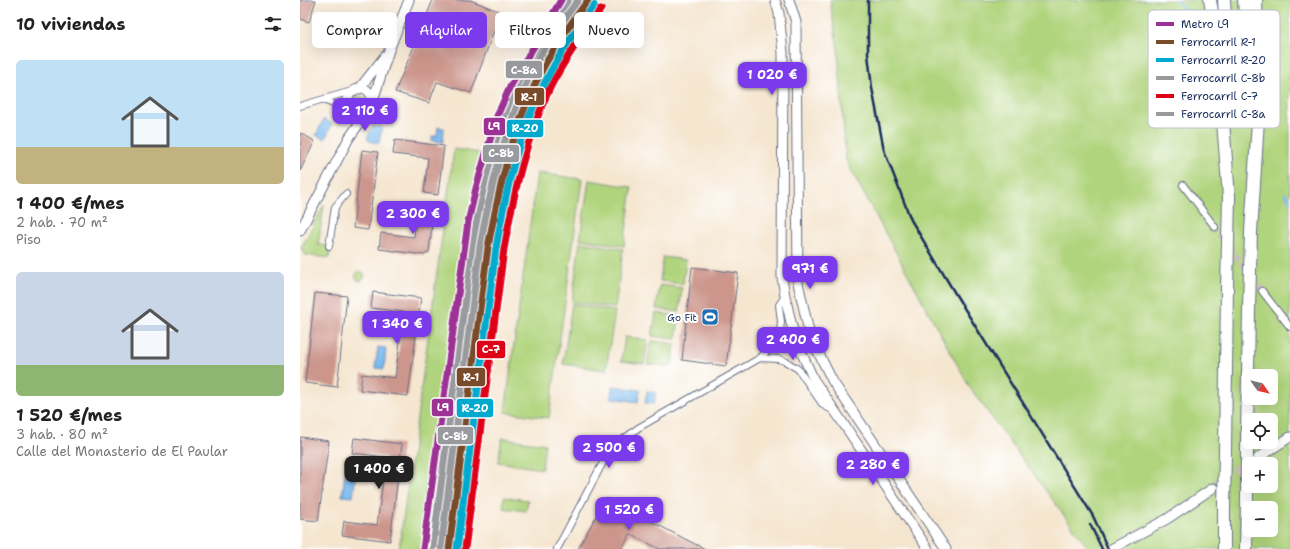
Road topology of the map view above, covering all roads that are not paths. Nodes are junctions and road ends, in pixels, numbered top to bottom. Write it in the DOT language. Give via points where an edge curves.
graph roads {
  1 [pos="409,0"];
  2 [pos="776,0"];
  3 [pos="789,0"];
  4 [pos="1210,0"];
  5 [pos="1224,0"];
  6 [pos="1244,0"];
  7 [pos="1256,0"];
  8 [pos="1212,10"];
  9 [pos="1225,10"];
  10 [pos="1245,10"];
  11 [pos="1256,10"];
  12 [pos="389,50"];
  13 [pos="355,90"];
  14 [pos="322,100"];
  15 [pos="373,101"];
  16 [pos="300,106"];
  17 [pos="350,111"];
  18 [pos="366,114"];
  19 [pos="1223,128"];
  20 [pos="1230,128"];
  21 [pos="1250,128"];
  22 [pos="1258,128"];
  23 [pos="349,138"];
  24 [pos="1184,185"];
  25 [pos="346,194"];
  26 [pos="1229,198"];
  27 [pos="1215,227"];
  28 [pos="300,231"];
  29 [pos="1251,232"];
  30 [pos="329,246"];
  31 [pos="1262,291"];
  32 [pos="785,296"];
  33 [pos="1290,326"];
  34 [pos="760,358"];
  35 [pos="835,412"];
  36 [pos="1290,437"];
  37 [pos="1260,457"];
  38 [pos="1213,488"];
  39 [pos="557,549"];
  40 [pos="928,549"];
  41 [pos="946,549"];
  42 [pos="1110,549"];
  43 [pos="1224,549"];
  44 [pos="1246,549"];
  1 -- 12 [label="street"];
  2 -- 32 [label="street" via="783,53 782,269"];
  3 -- 41 [label="street" via="796,22 798,283 810,336 833,382"];
  4 -- 8 [label="highway"];
  5 -- 9 [label="highway"];
  6 -- 10 [label="highway"];
  7 -- 11 [label="highway"];
  12 -- 13 [label="street"];
  12 -- 15 [label="street"];
  13 -- 14 [label="street"];
  13 -- 15 [label="street" via="363,89 370,94"];
  13 -- 17 [label="street" via="347,98"];
  14 -- 16 [label="street"];
  14 -- 17 [label="street"];
  15 -- 18 [label="street" via="372,108"];
  17 -- 18 [label="street" via="359,115"];
  17 -- 23 [label="street" via="352,124"];
  18 -- 23 [label="street"];
  19 -- 26 [label="highway"];
  20 -- 26 [label="highway"];
  21 -- 29 [label="highway"];
  22 -- 29 [label="highway"];
  23 -- 28 [label="street"];
  24 -- 27 [label="street"];
  25 -- 30 [label="street" via="335,208"];
  26 -- 43 [label="highway, bridge"];
  29 -- 44 [label="highway, bridge"];
  31 -- 33 [label="street"];
  32 -- 34 [label="street" via="779,305 781,322 778,335 773,345"];
  32 -- 35 [label="street" via="798,345 814,380"];
  34 -- 35 [label="street" via="785,361 798,370 823,405"];
  34 -- 39 [label="street" via="638,428 615,446 600,468"];
  35 -- 40 [label="street"];
  36 -- 37 [label="street"];
  38 -- 42 [label="street" via="1167,518"];
}
